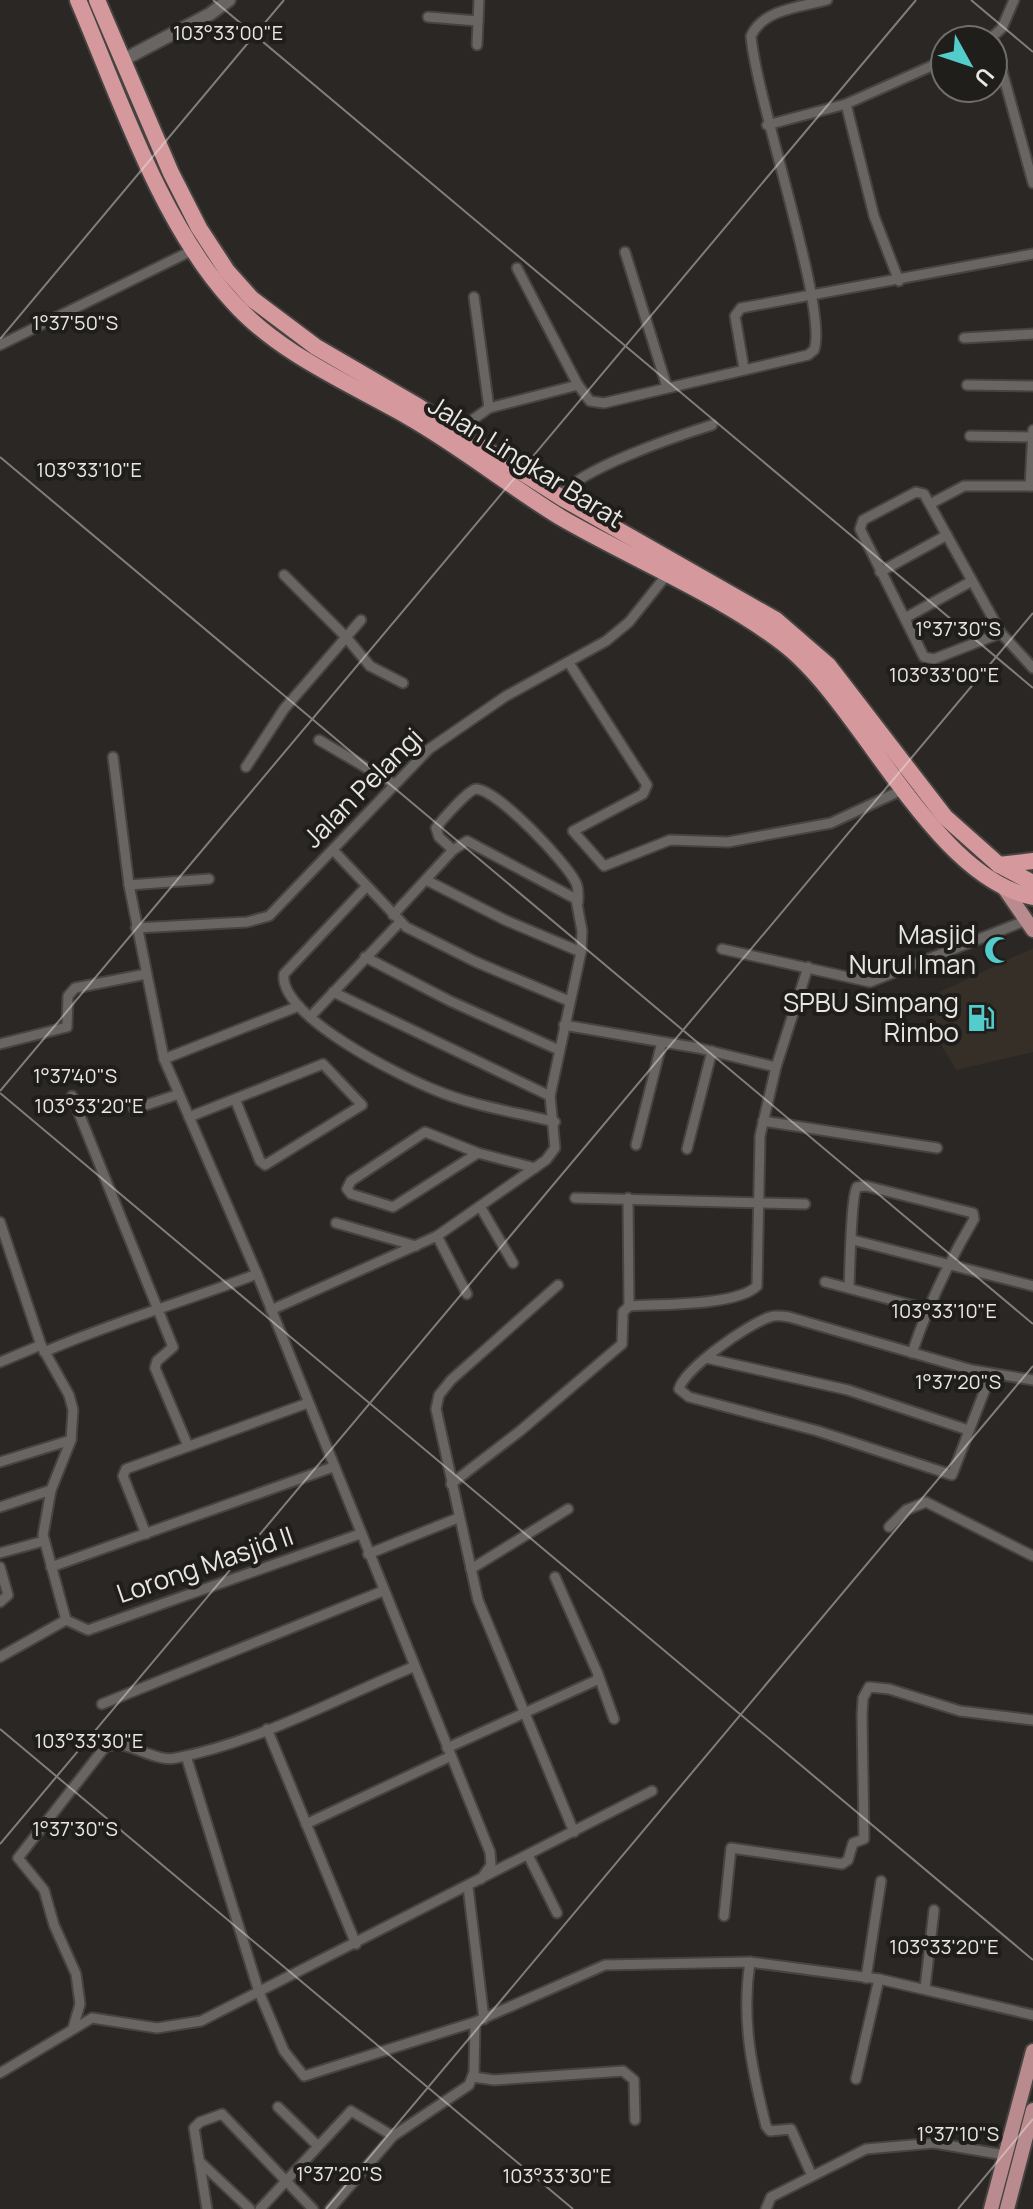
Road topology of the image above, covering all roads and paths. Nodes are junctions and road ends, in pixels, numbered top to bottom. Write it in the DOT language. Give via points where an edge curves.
graph roads {
  1 [pos="229,0"];
  2 [pos="479,0"];
  3 [pos="827,0"];
  4 [pos="1014,0"];
  5 [pos="99,4"];
  6 [pos="81,7"];
  7 [pos="428,17"];
  8 [pos="478,21"];
  9 [pos="999,24"];
  10 [pos="110,29"];
  11 [pos="93,36"];
  12 [pos="477,45"];
  13 [pos="123,60"];
  14 [pos="929,67"];
  15 [pos="1009,103"];
  16 [pos="846,104"];
  17 [pos="767,125"];
  18 [pos="1033,183"];
  19 [pos="193,250"];
  20 [pos="625,252"];
  21 [pos="1033,254"];
  22 [pos="517,268"];
  23 [pos="899,281"];
  24 [pos="812,295"];
  25 [pos="474,297"];
  26 [pos="1033,334"];
  27 [pos="964,338"];
  28 [pos="0,345"];
  29 [pos="744,369"];
  30 [pos="578,385"];
  31 [pos="967,385"];
  32 [pos="1033,386"];
  33 [pos="667,387"];
  34 [pos="489,408"];
  35 [pos="712,425"];
  36 [pos="1033,430"];
  37 [pos="457,431"];
  38 [pos="970,436"];
  39 [pos="1032,437"];
  40 [pos="1032,486"];
  41 [pos="560,496"];
  42 [pos="932,503"];
  43 [pos="947,535"];
  44 [pos="671,569"];
  45 [pos="880,572"];
  46 [pos="284,575"];
  47 [pos="972,581"];
  48 [pos="905,618"];
  49 [pos="361,620"];
  50 [pos="1001,633"];
  51 [pos="345,636"];
  52 [pos="569,663"];
  53 [pos="1033,668"];
  54 [pos="403,683"];
  55 [pos="319,740"];
  56 [pos="113,757"];
  57 [pos="246,767"];
  58 [pos="394,784"];
  59 [pos="902,790"];
  60 [pos="333,850"];
  61 [pos="453,850"];
  62 [pos="1033,861"];
  63 [pos="999,865"];
  64 [pos="209,879"];
  65 [pos="426,880"];
  66 [pos="1033,883"];
  67 [pos="129,885"];
  68 [pos="1002,885"];
  69 [pos="366,887"];
  70 [pos="1033,897"];
  71 [pos="578,902"];
  72 [pos="396,919"];
  73 [pos="1030,925"];
  74 [pos="136,928"];
  75 [pos="722,949"];
  76 [pos="581,952"];
  77 [pos="365,957"];
  78 [pos="808,967"];
  79 [pos="146,974"];
  80 [pos="333,992"];
  81 [pos="569,1001"];
  82 [pos="299,1006"];
  83 [pos="310,1017"];
  84 [pos="564,1025"];
  85 [pos="662,1042"];
  86 [pos="0,1044"];
  87 [pos="559,1050"];
  88 [pos="712,1051"];
  89 [pos="164,1059"];
  90 [pos="776,1067"];
  91 [pos="179,1094"];
  92 [pos="72,1096"];
  93 [pos="550,1096"];
  94 [pos="235,1099"];
  95 [pos="134,1109"];
  96 [pos="189,1117"];
  97 [pos="763,1121"];
  98 [pos="555,1122"];
  99 [pos="636,1145"];
  100 [pos="937,1148"];
  101 [pos="687,1149"];
  102 [pos="478,1153"];
  103 [pos="535,1168"];
  104 [pos="575,1198"];
  105 [pos="628,1198"];
  106 [pos="758,1203"];
  107 [pos="805,1204"];
  108 [pos="481,1208"];
  109 [pos="0,1222"];
  110 [pos="336,1223"];
  111 [pos="437,1236"];
  112 [pos="853,1240"];
  113 [pos="416,1246"];
  114 [pos="4,1247"];
  115 [pos="513,1263"];
  116 [pos="947,1263"];
  117 [pos="257,1274"];
  118 [pos="825,1282"];
  119 [pos="558,1285"];
  120 [pos="849,1286"];
  121 [pos="1033,1286"];
  122 [pos="467,1294"];
  123 [pos="629,1306"];
  124 [pos="926,1309"];
  125 [pos="271,1310"];
  126 [pos="160,1311"];
  127 [pos="42,1349"];
  128 [pos="912,1353"];
  129 [pos="706,1358"];
  130 [pos="0,1362"];
  131 [pos="991,1374"];
  132 [pos="1033,1380"];
  133 [pos="308,1403"];
  134 [pos="968,1430"];
  135 [pos="71,1440"];
  136 [pos="188,1446"];
  137 [pos="0,1462"];
  138 [pos="333,1467"];
  139 [pos="451,1484"];
  140 [pos="51,1490"];
  141 [pos="0,1507"];
  142 [pos="568,1509"];
  143 [pos="458,1518"];
  144 [pos="889,1527"];
  145 [pos="146,1534"];
  146 [pos="360,1534"];
  147 [pos="44,1541"];
  148 [pos="0,1553"];
  149 [pos="368,1554"];
  150 [pos="1033,1556"];
  151 [pos="0,1567"];
  152 [pos="51,1567"];
  153 [pos="471,1569"];
  154 [pos="555,1577"];
  155 [pos="383,1591"];
  156 [pos="0,1602"];
  157 [pos="66,1620"];
  158 [pos="0,1657"];
  159 [pos="413,1667"];
  160 [pos="599,1677"];
  161 [pos="102,1704"];
  162 [pos="524,1713"];
  163 [pos="614,1719"];
  164 [pos="1033,1720"];
  165 [pos="267,1729"];
  166 [pos="449,1752"];
  167 [pos="186,1756"];
  168 [pos="652,1791"];
  169 [pos="306,1824"];
  170 [pos="574,1832"];
  171 [pos="528,1855"];
  172 [pos="481,1879"];
  173 [pos="881,1881"];
  174 [pos="468,1887"];
  175 [pos="934,1910"];
  176 [pos="557,1913"];
  177 [pos="724,1916"];
  178 [pos="356,1944"];
  179 [pos="750,1962"];
  180 [pos="866,1978"];
  181 [pos="879,1979"];
  182 [pos="925,1988"];
  183 [pos="259,1992"];
  184 [pos="1033,2015"];
  185 [pos="480,2020"];
  186 [pos="73,2029"];
  187 [pos="1033,2051"];
  188 [pos="0,2073"];
  189 [pos="473,2077"];
  190 [pos="856,2079"];
  191 [pos="278,2107"];
  192 [pos="1033,2110"];
  193 [pos="635,2120"];
  194 [pos="393,2136"];
  195 [pos="318,2146"];
  196 [pos="1005,2155"];
  197 [pos="199,2161"];
  198 [pos="812,2176"];
  199 [pos="286,2181"];
  200 [pos="207,2209"];
  201 [pos="250,2209"];
  202 [pos="260,2209"];
  203 [pos="313,2209"];
  204 [pos="330,2209"];
  205 [pos="766,2209"];
  206 [pos="991,2209"];
  207 [pos="1007,2209"];
  1 -- 13 [label="street"];
  2 -- 8 [label="street"];
  3 -- 17 [label="street" via="769,16 753,31 752,54"];
  4 -- 9 [label="street"];
  5 -- 6 [label="highway"];
  5 -- 10 [label="highway, Jalan Lingkar Barat"];
  6 -- 11 [label="highway, Jalan Lingkar Barat"];
  7 -- 8 [label="street"];
  8 -- 12 [label="street"];
  10 -- 11 [label="highway"];
  10 -- 13 [label="highway, Jalan Lingkar Barat"];
  11 -- 19 [label="highway, Jalan Lingkar Barat"];
  13 -- 37 [label="highway, Jalan Lingkar Barat" via="199,228 239,287 316,347"];
  14 -- 16 [label="street"];
  15 -- 18 [label="street"];
  16 -- 17 [label="street"];
  16 -- 23 [label="street" via="874,216"];
  17 -- 24 [label="street"];
  19 -- 28 [label="street"];
  19 -- 44 [label="highway, Jalan Lingkar Barat" via="232,302 308,361 410,417 560,517"];
  20 -- 33 [label="street"];
  21 -- 23 [label="street"];
  22 -- 30 [label="street"];
  23 -- 24 [label="street"];
  24 -- 29 [label="street" via="812,352"];
  24 -- 29 [label="street" via="735,313"];
  25 -- 34 [label="street"];
  26 -- 27 [label="street"];
  29 -- 33 [label="street"];
  30 -- 33 [label="street" via="597,403"];
  30 -- 34 [label="street"];
  31 -- 32 [label="street"];
  34 -- 37 [label="street"];
  35 -- 41 [label="street" via="646,447 570,483"];
  36 -- 39 [label="street"];
  37 -- 41 [label="highway, Jalan Lingkar Barat"];
  38 -- 39 [label="street"];
  39 -- 40 [label="street"];
  40 -- 42 [label="street" via="964,486"];
  41 -- 44 [label="highway, Jalan Lingkar Barat"];
  42 -- 43 [label="street"];
  42 -- 45 [label="street" via="916,492 863,520 860,529"];
  43 -- 45 [label="street"];
  43 -- 47 [label="street"];
  44 -- 52 [label="street, Jalan Pelangi" via="629,622"];
  44 -- 59 [label="highway, Jalan Lingkar Barat" via="802,660"];
  44 -- 63 [label="highway, Jalan Lingkar Barat" via="776,620 810,648 850,691 926,794"];
  45 -- 48 [label="street"];
  46 -- 51 [label="street"];
  47 -- 48 [label="street"];
  47 -- 50 [label="street"];
  48 -- 50 [label="street" via="922,654 930,659"];
  49 -- 51 [label="street"];
  50 -- 53 [label="street"];
  51 -- 54 [label="street" via="370,666"];
  51 -- 57 [label="street" via="277,718"];
  52 -- 58 [label="street, Jalan Pelangi" via="445,737"];
  52 -- 59 [label="street" via="647,785 643,794 574,830 604,866 670,840 728,842 831,823"];
  55 -- 58 [label="street"];
  56 -- 67 [label="street"];
  58 -- 60 [label="street, Jalan Pelangi"];
  59 -- 68 [label="highway, Jalan Lingkar Barat" via="962,855"];
  60 -- 69 [label="street"];
  60 -- 74 [label="street, Jalan Pelangi" via="263,918"];
  61 -- 65 [label="street"];
  61 -- 71 [label="street" via="470,842"];
  61 -- 71 [label="street" via="436,828 471,791 480,790 533,830 574,879"];
  62 -- 63 [label="highway"];
  63 -- 66 [label="highway, Jalan Lingkar Barat"];
  64 -- 67 [label="street"];
  65 -- 72 [label="street"];
  65 -- 76 [label="street"];
  67 -- 74 [label="street"];
  68 -- 70 [label="highway, Jalan Lingkar Barat"];
  68 -- 73 [label="main road"];
  69 -- 72 [label="street"];
  69 -- 82 [label="street" via="284,974"];
  71 -- 76 [label="street"];
  72 -- 77 [label="street"];
  72 -- 81 [label="street" via="476,962"];
  73 -- 78 [label="street" via="876,980"];
  74 -- 79 [label="street"];
  75 -- 78 [label="street"];
  76 -- 81 [label="street"];
  77 -- 80 [label="street"];
  77 -- 87 [label="street"];
  78 -- 90 [label="street"];
  79 -- 86 [label="street" via="75,988 68,996 67,1027"];
  79 -- 89 [label="street"];
  80 -- 83 [label="street"];
  80 -- 93 [label="street"];
  81 -- 84 [label="street"];
  82 -- 83 [label="street"];
  82 -- 89 [label="street"];
  83 -- 98 [label="street" via="325,1033 437,1091"];
  84 -- 85 [label="street"];
  84 -- 87 [label="street"];
  85 -- 88 [label="street"];
  85 -- 99 [label="street"];
  87 -- 93 [label="street"];
  88 -- 90 [label="street"];
  88 -- 101 [label="street"];
  89 -- 91 [label="street"];
  90 -- 97 [label="street"];
  91 -- 95 [label="street"];
  91 -- 96 [label="street"];
  92 -- 126 [label="street"];
  93 -- 98 [label="street"];
  94 -- 94 [label="street" via="260,1161 267,1165 362,1105 323,1064"];
  94 -- 96 [label="street"];
  96 -- 117 [label="street"];
  97 -- 100 [label="street"];
  97 -- 106 [label="street"];
  98 -- 103 [label="street" via="555,1148"];
  102 -- 102 [label="street" via="425,1132 351,1181 347,1189 393,1207"];
  102 -- 103 [label="street"];
  103 -- 108 [label="street"];
  104 -- 105 [label="street"];
  105 -- 106 [label="street"];
  105 -- 123 [label="street"];
  106 -- 107 [label="street"];
  106 -- 123 [label="street" via="758,1284 753,1290 708,1301"];
  108 -- 111 [label="street"];
  108 -- 115 [label="street"];
  109 -- 114 [label="street"];
  110 -- 113 [label="street"];
  111 -- 113 [label="street"];
  111 -- 122 [label="street"];
  112 -- 116 [label="street"];
  112 -- 116 [label="street" via="852,1196 860,1186 971,1211 974,1219"];
  112 -- 120 [label="street"];
  113 -- 125 [label="street"];
  114 -- 127 [label="street"];
  116 -- 121 [label="street"];
  116 -- 124 [label="street"];
  117 -- 125 [label="street"];
  117 -- 126 [label="street"];
  118 -- 120 [label="street"];
  119 -- 139 [label="street" via="439,1395 437,1421"];
  120 -- 124 [label="street"];
  123 -- 139 [label="street" via="623,1312 624,1339 619,1347"];
  124 -- 128 [label="street"];
  125 -- 133 [label="street"];
  126 -- 127 [label="street"];
  126 -- 136 [label="street" via="173,1347 155,1368"];
  127 -- 130 [label="street"];
  127 -- 135 [label="street" via="72,1403"];
  128 -- 129 [label="street" via="772,1315"];
  128 -- 131 [label="street"];
  129 -- 134 [label="street" via="848,1390"];
  129 -- 134 [label="street" via="681,1381 684,1395 818,1431 946,1474 956,1469"];
  131 -- 132 [label="street"];
  131 -- 134 [label="street"];
  133 -- 136 [label="street"];
  133 -- 138 [label="street"];
  135 -- 137 [label="street"];
  135 -- 140 [label="street"];
  136 -- 145 [label="street" via="124,1472"];
  138 -- 145 [label="street"];
  138 -- 146 [label="street"];
  139 -- 143 [label="street"];
  140 -- 141 [label="street"];
  140 -- 147 [label="street"];
  142 -- 153 [label="street"];
  143 -- 149 [label="street"];
  143 -- 153 [label="street"];
  144 -- 150 [label="street" via="906,1510 926,1502"];
  145 -- 152 [label="street"];
  146 -- 149 [label="street"];
  146 -- 157 [label="street, Lorong Masjid II" via="88,1630"];
  147 -- 148 [label="street"];
  147 -- 152 [label="street"];
  149 -- 155 [label="street"];
  151 -- 156 [label="street" via="8,1595"];
  152 -- 157 [label="street"];
  153 -- 162 [label="street" via="478,1600"];
  154 -- 160 [label="street"];
  155 -- 159 [label="street"];
  155 -- 161 [label="street"];
  157 -- 158 [label="street"];
  159 -- 165 [label="street"];
  159 -- 166 [label="street"];
  160 -- 162 [label="street"];
  160 -- 163 [label="street"];
  162 -- 166 [label="street"];
  162 -- 170 [label="street"];
  164 -- 177 [label="street" via="960,1711 869,1687 862,1714 864,1839 853,1843 842,1864 731,1848"];
  165 -- 167 [label="street"];
  165 -- 169 [label="street"];
  166 -- 169 [label="street"];
  166 -- 172 [label="street" via="491,1856"];
  167 -- 183 [label="street"];
  167 -- 186 [label="street" via="165,1759 116,1744 105,1747 18,1858 44,1890 76,1974 80,2004"];
  168 -- 170 [label="street"];
  169 -- 178 [label="street"];
  170 -- 171 [label="street"];
  171 -- 172 [label="street"];
  171 -- 176 [label="street"];
  172 -- 174 [label="street"];
  173 -- 180 [label="street"];
  174 -- 178 [label="street"];
  174 -- 185 [label="street"];
  175 -- 182 [label="street"];
  178 -- 183 [label="street"];
  179 -- 180 [label="street"];
  179 -- 185 [label="street" via="605,1965"];
  179 -- 198 [label="street" via="746,2031 766,2126 770,2131 791,2129"];
  180 -- 181 [label="street"];
  181 -- 182 [label="street"];
  181 -- 190 [label="street"];
  182 -- 184 [label="street"];
  183 -- 185 [label="street" via="284,2051 304,2076"];
  183 -- 186 [label="street" via="188,2026 157,2028 92,2018"];
  185 -- 189 [label="street"];
  186 -- 188 [label="street"];
  187 -- 196 [label="main road"];
  189 -- 193 [label="street" via="623,2071 634,2080"];
  189 -- 194 [label="street" via="465,2088"];
  191 -- 195 [label="street"];
  192 -- 207 [label="main road"];
  194 -- 195 [label="street" via="351,2111"];
  194 -- 204 [label="street"];
  195 -- 199 [label="street"];
  196 -- 198 [label="street" via="934,2143 866,2149"];
  196 -- 206 [label="main road"];
  197 -- 199 [label="street" via="194,2128 222,2114"];
  197 -- 200 [label="street"];
  197 -- 201 [label="street"];
  198 -- 205 [label="street" via="771,2197"];
  199 -- 202 [label="street"];
  199 -- 203 [label="street"];
}
